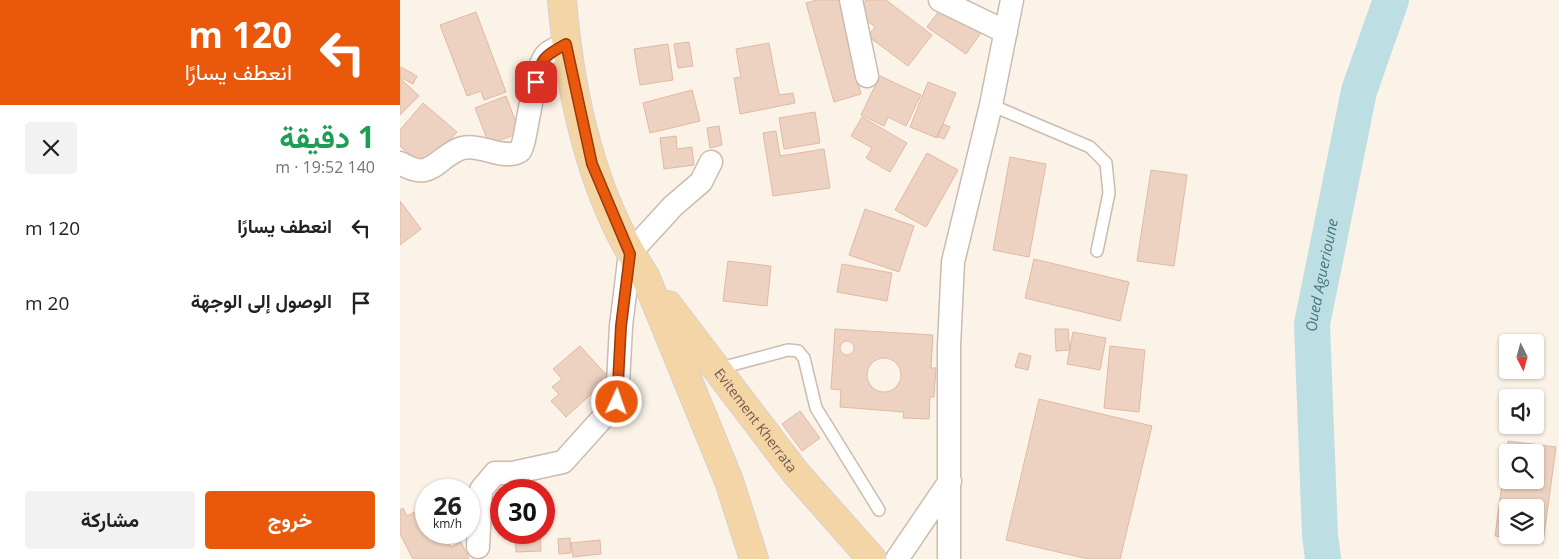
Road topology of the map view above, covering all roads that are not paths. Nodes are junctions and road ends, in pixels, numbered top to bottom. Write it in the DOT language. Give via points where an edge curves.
graph roads {
  1 [pos="562,0"];
  2 [pos="851,0"];
  3 [pos="940,0"];
  4 [pos="1012,0"];
  5 [pos="1006,32"];
  6 [pos="566,44"];
  7 [pos="867,76"];
  8 [pos="992,105"];
  9 [pos="711,162"];
  10 [pos="400,163"];
  11 [pos="1097,251"];
  12 [pos="630,254"];
  13 [pos="645,276"];
  14 [pos="717,369"];
  15 [pos="950,481"];
  16 [pos="879,510"];
  17 [pos="478,547"];
  18 [pos="754,559"];
  19 [pos="872,559"];
  20 [pos="897,559"];
  21 [pos="949,559"];
  1 -- 6 [label="main road"];
  2 -- 7 [label="street"];
  3 -- 5 [label="street"];
  4 -- 5 [label="street"];
  5 -- 8 [label="street"];
  6 -- 10 [label="street" via="547,54 539,67 521,150 512,154 465,146 430,170 420,172"];
  6 -- 12 [label="main road" via="592,164"];
  8 -- 11 [label="lane" via="1090,147 1106,163 1108,193"];
  8 -- 15 [label="street" via="953,262 949,346"];
  9 -- 12 [label="street" via="701,182 673,206"];
  12 -- 13 [label="main road"];
  12 -- 17 [label="street" via="621,326 617,402 563,462 512,473 496,473 488,480 481,490"];
  13 -- 14 [label="main road, Evitement Kherrata"];
  13 -- 18 [label="main road" via="730,480"];
  14 -- 16 [label="lane" via="788,350 798,351 804,358 816,408"];
  14 -- 19 [label="main road, Evitement Kherrata" via="796,472"];
  15 -- 20 [label="street"];
  15 -- 21 [label="street"];
}
